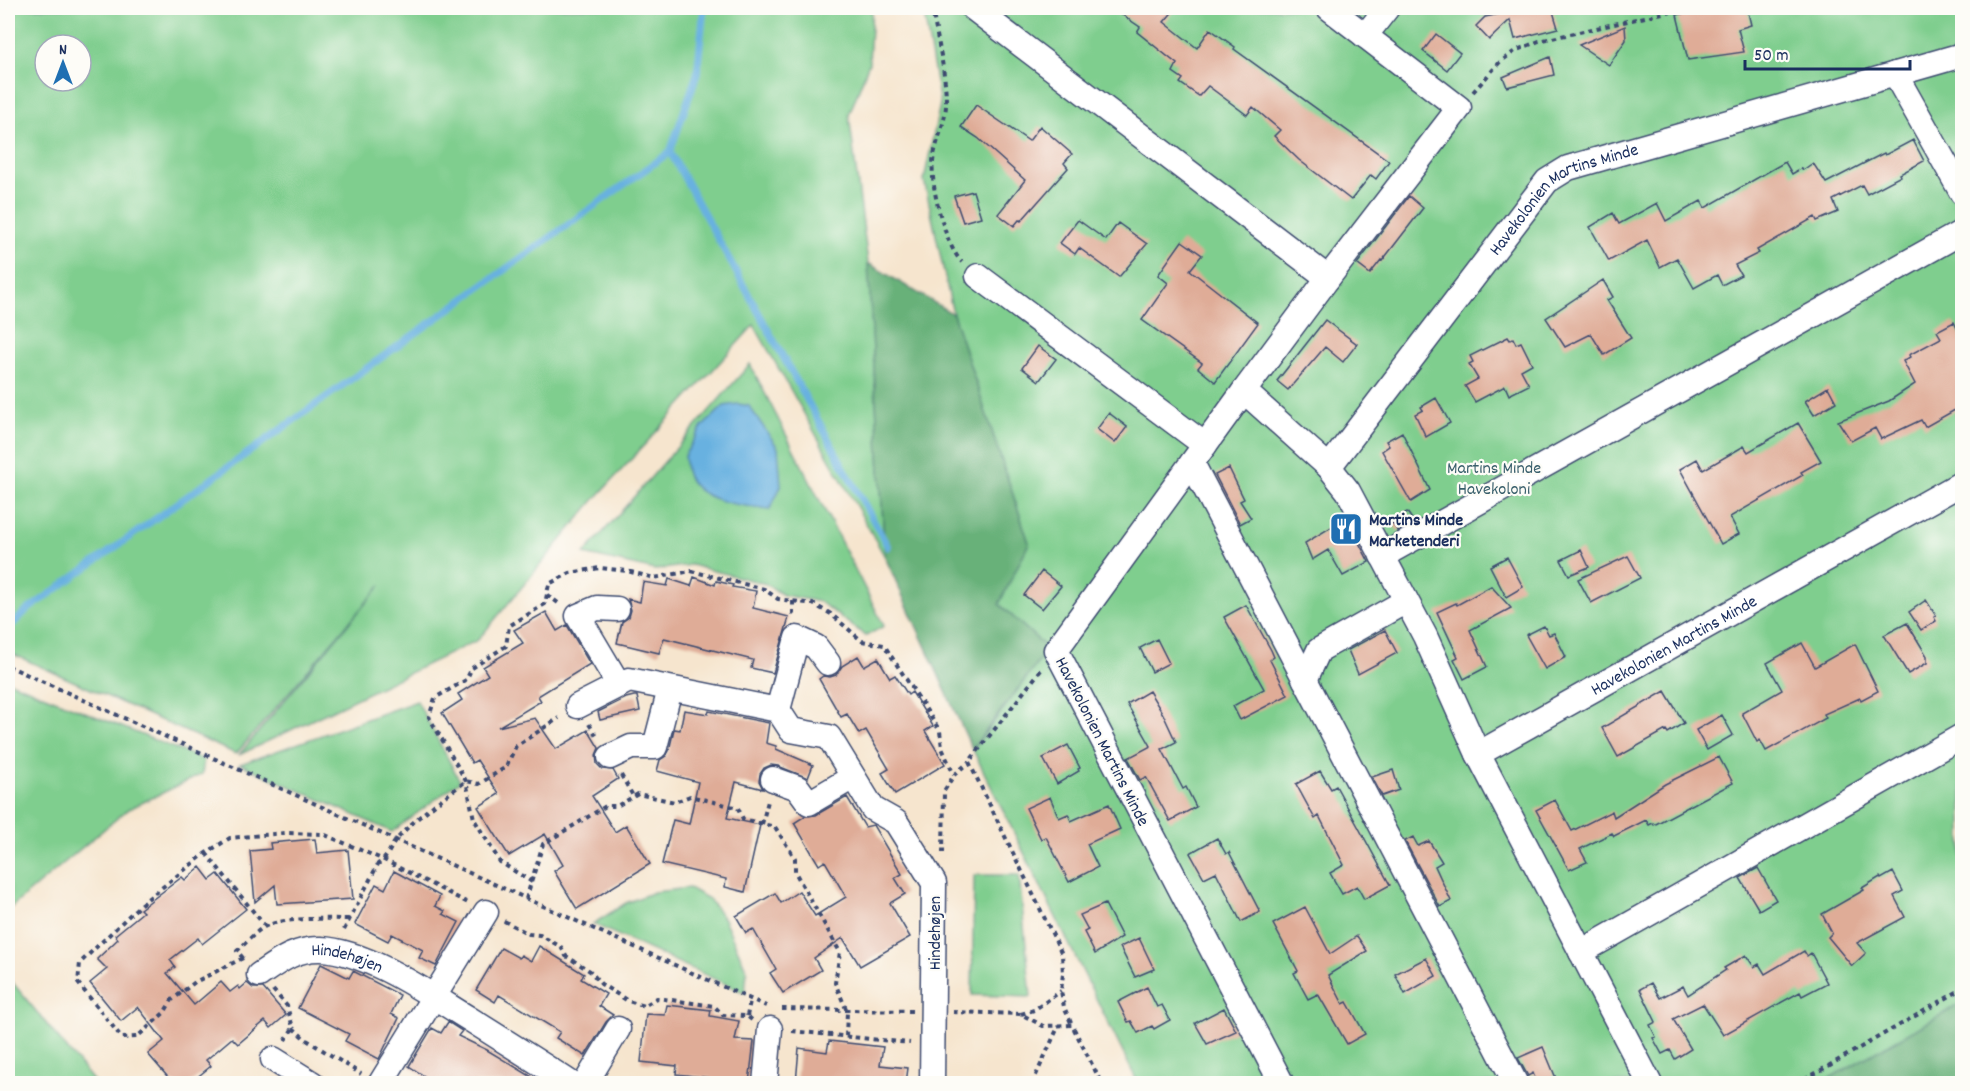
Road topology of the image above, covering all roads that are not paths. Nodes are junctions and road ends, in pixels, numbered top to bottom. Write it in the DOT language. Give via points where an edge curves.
graph roads {
  1 [pos="973,8"];
  2 [pos="1329,8"];
  3 [pos="1387,8"];
  4 [pos="1365,36"];
  5 [pos="1962,55"];
  6 [pos="1895,74"];
  7 [pos="1962,193"];
  8 [pos="1962,232"];
  9 [pos="978,276"];
  10 [pos="1328,278"];
  11 [pos="1244,391"];
  12 [pos="1198,454"];
  13 [pos="1329,467"];
  14 [pos="1962,483"];
  15 [pos="1382,556"];
  16 [pos="1406,601"];
  17 [pos="617,609"];
  18 [pos="828,663"];
  19 [pos="1305,681"];
  20 [pos="619,685"];
  21 [pos="670,688"];
  22 [pos="578,706"];
  23 [pos="778,710"];
  24 [pos="1962,736"];
  25 [pos="1478,754"];
  26 [pos="610,758"];
  27 [pos="853,777"];
  28 [pos="773,779"];
  29 [pos="486,912"];
  30 [pos="1581,952"];
  31 [pos="251,967"];
  32 [pos="434,997"];
  33 [pos="771,1015"];
  34 [pos="618,1029"];
  35 [pos="273,1059"];
  36 [pos="374,1081"];
  37 [pos="313,1083"];
  38 [pos="573,1083"];
  39 [pos="585,1083"];
  40 [pos="765,1083"];
  41 [pos="933,1083"];
  42 [pos="1282,1083"];
  43 [pos="1516,1083"];
  44 [pos="1650,1083"];
  1 -- 10 [label="street"];
  2 -- 4 [label="street"];
  3 -- 4 [label="street"];
  4 -- 10 [label="street, Havekolonien Martins Minde" via="1459,108"];
  5 -- 6 [label="street, Havekolonien Martins Minde"];
  6 -- 7 [label="street"];
  6 -- 13 [label="street, Havekolonien Martins Minde" via="1568,168 1547,181"];
  8 -- 15 [label="street"];
  9 -- 12 [label="street"];
  10 -- 11 [label="street, Havekolonien Martins Minde"];
  11 -- 12 [label="street, Havekolonien Martins Minde"];
  11 -- 13 [label="street"];
  12 -- 19 [label="street" via="1247,572"];
  12 -- 42 [label="street, Havekolonien Martins Minde" via="1056,650"];
  13 -- 15 [label="street" via="1348,491"];
  14 -- 25 [label="street, Havekolonien Martins Minde"];
  15 -- 16 [label="street"];
  16 -- 19 [label="street" via="1319,650"];
  16 -- 25 [label="street"];
  17 -- 20 [label="street" via="597,608 578,616"];
  18 -- 23 [label="street" via="816,647 797,638"];
  19 -- 43 [label="street"];
  20 -- 21 [label="street" via="629,680"];
  20 -- 22 [label="street"];
  21 -- 23 [label="street"];
  21 -- 26 [label="street" via="655,747 631,747"];
  23 -- 27 [label="street, Hindehøjen" via="791,730 829,737"];
  24 -- 30 [label="street"];
  25 -- 30 [label="street"];
  27 -- 28 [label="street" via="809,803 798,788"];
  27 -- 41 [label="street, Hindehøjen" via="873,810 896,822 934,884"];
  29 -- 32 [label="street"];
  30 -- 44 [label="street"];
  31 -- 32 [label="street, Hindehøjen" via="305,950 338,951 381,967"];
  32 -- 36 [label="street"];
  32 -- 38 [label="street, Hindehøjen"];
  33 -- 40 [label="street"];
  34 -- 39 [label="street"];
  35 -- 37 [label="street"];
}
